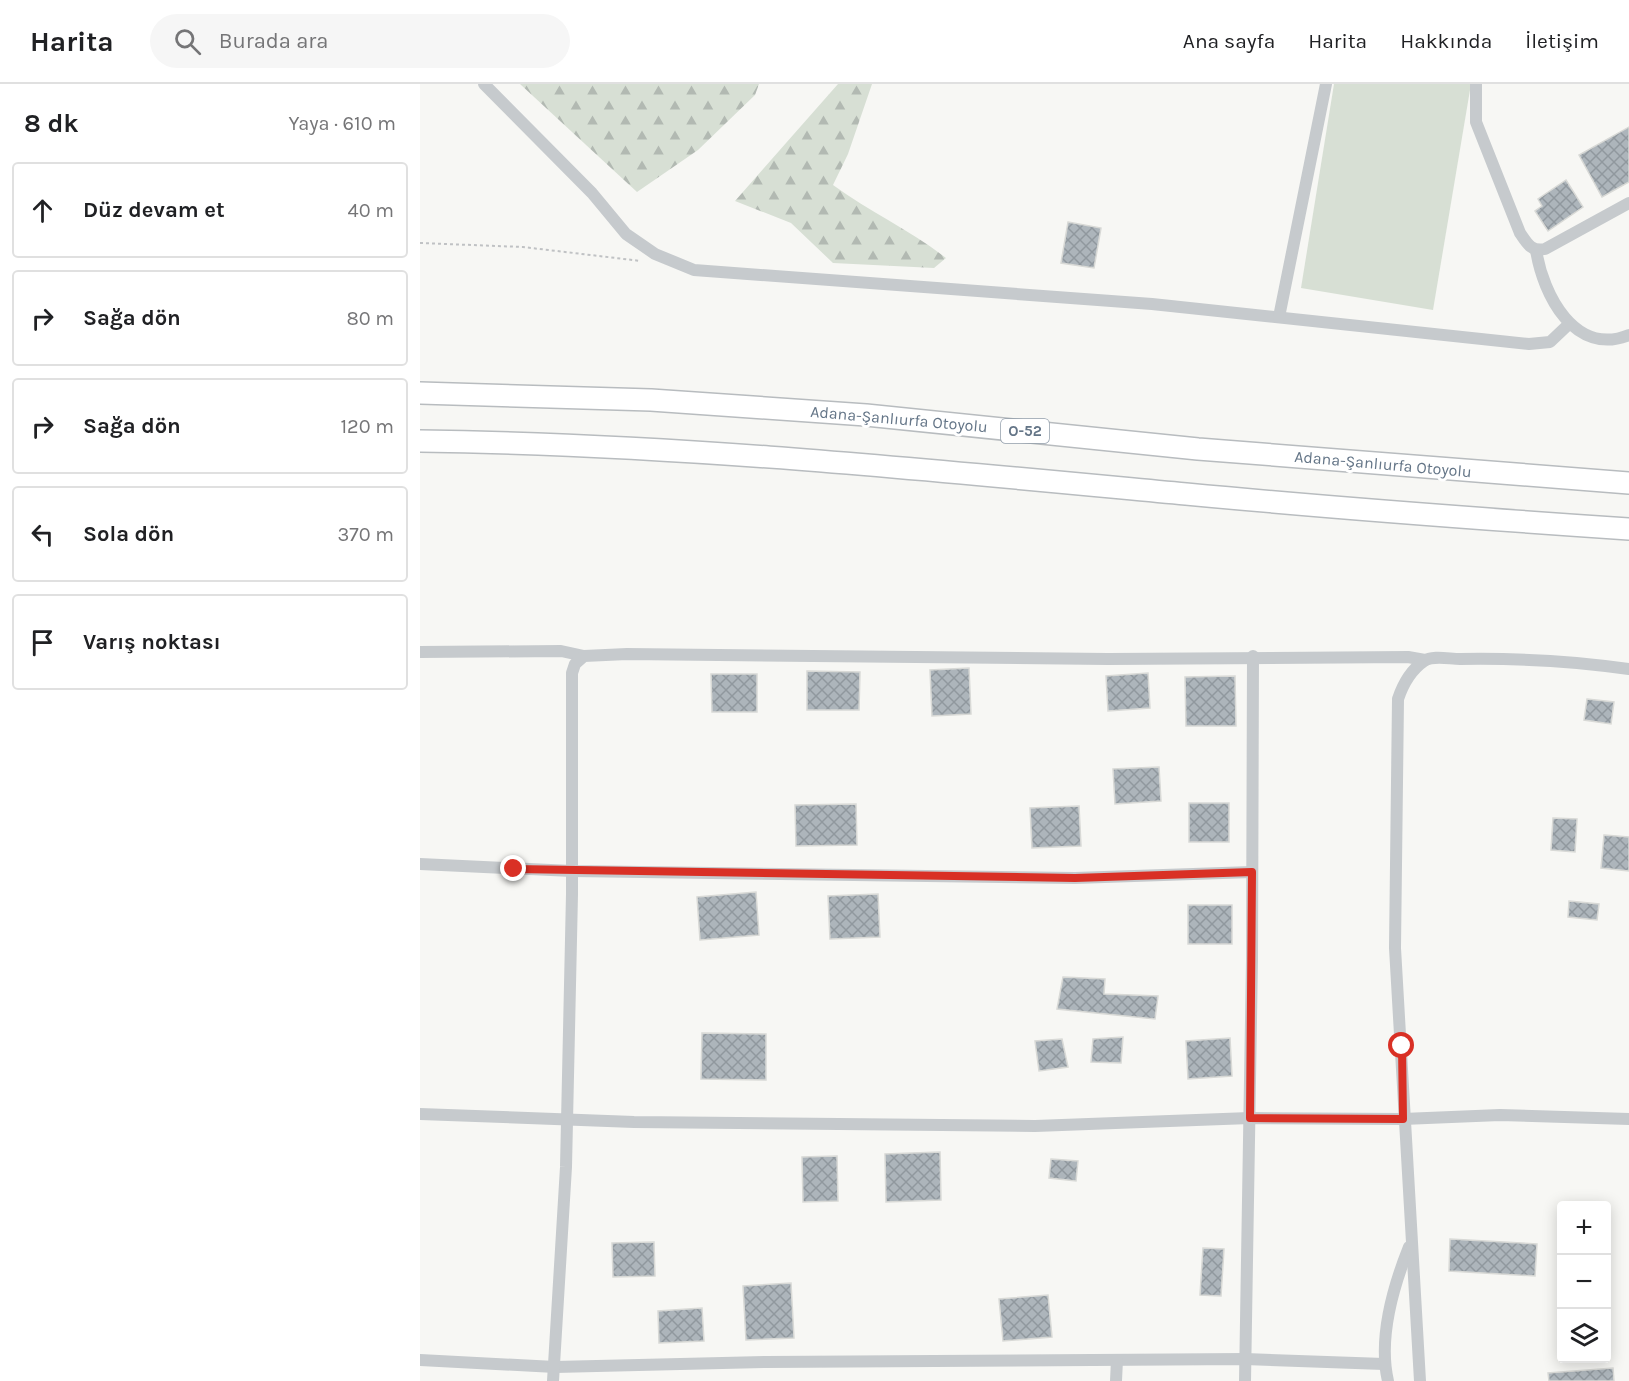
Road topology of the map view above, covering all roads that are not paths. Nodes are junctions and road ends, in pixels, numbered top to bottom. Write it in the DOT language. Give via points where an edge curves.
graph roads {
  1 [pos="484,84"];
  2 [pos="1326,84"];
  3 [pos="1476,84"];
  4 [pos="1629,203"];
  5 [pos="1536,250"];
  6 [pos="1279,317"];
  7 [pos="1569,324"];
  8 [pos="1629,335"];
  9 [pos="420,393"];
  10 [pos="420,441"];
  11 [pos="1629,483"];
  12 [pos="1629,529"];
  13 [pos="420,652"];
  14 [pos="584,656"];
  15 [pos="1253,656"];
  16 [pos="1425,660"];
  17 [pos="1629,669"];
  18 [pos="420,864"];
  19 [pos="572,871"];
  20 [pos="1252,872"];
  21 [pos="420,1114"];
  22 [pos="1250,1118"];
  23 [pos="1403,1119"];
  24 [pos="1629,1119"];
  25 [pos="566,1120"];
  26 [pos="1411,1243"];
  27 [pos="1245,1359"];
  28 [pos="420,1360"];
  29 [pos="1116,1360"];
  30 [pos="1384,1364"];
  31 [pos="555,1367"];
  32 [pos="553,1381"];
  33 [pos="1116,1381"];
  34 [pos="1245,1381"];
  35 [pos="1388,1381"];
  36 [pos="1420,1381"];
  1 -- 6 [label="street" via="592,193 626,234 655,254 694,270"];
  2 -- 6 [label="street"];
  3 -- 5 [label="street" via="1475,111 1481,136 1520,233"];
  4 -- 5 [label="street" via="1569,238"];
  5 -- 7 [label="street" via="1545,282"];
  6 -- 7 [label="street" via="1529,344 1550,342"];
  7 -- 8 [label="street" via="1582,335 1600,341"];
  9 -- 11 [label="highway, Adana-Şanlıurfa Otoyolu / O-52" via="651,400 866,415 1198,449"];
  10 -- 12 [label="highway" via="647,447"];
  13 -- 14 [label="street" via="561,651"];
  14 -- 15 [label="street"];
  14 -- 19 [label="street" via="572,673"];
  15 -- 16 [label="street"];
  15 -- 20 [label="street"];
  16 -- 17 [label="street" via="1484,657 1571,661"];
  16 -- 23 [label="street" via="1404,683 1397,711 1395,948"];
  18 -- 19 [label="street"];
  19 -- 20 [label="street" via="1075,878"];
  19 -- 25 [label="street"];
  20 -- 22 [label="street"];
  21 -- 25 [label="street"];
  22 -- 23 [label="street"];
  22 -- 25 [label="street" via="1035,1126"];
  22 -- 27 [label="street"];
  23 -- 24 [label="street" via="1500,1115"];
  23 -- 26 [label="street"];
  25 -- 31 [label="street"];
  26 -- 30 [label="street" via="1393,1287"];
  26 -- 36 [label="street"];
  27 -- 29 [label="street"];
  27 -- 30 [label="street"];
  27 -- 34 [label="street"];
  28 -- 31 [label="street"];
  29 -- 31 [label="street"];
  29 -- 33 [label="street"];
  30 -- 35 [label="street"];
  31 -- 32 [label="street"];
}
